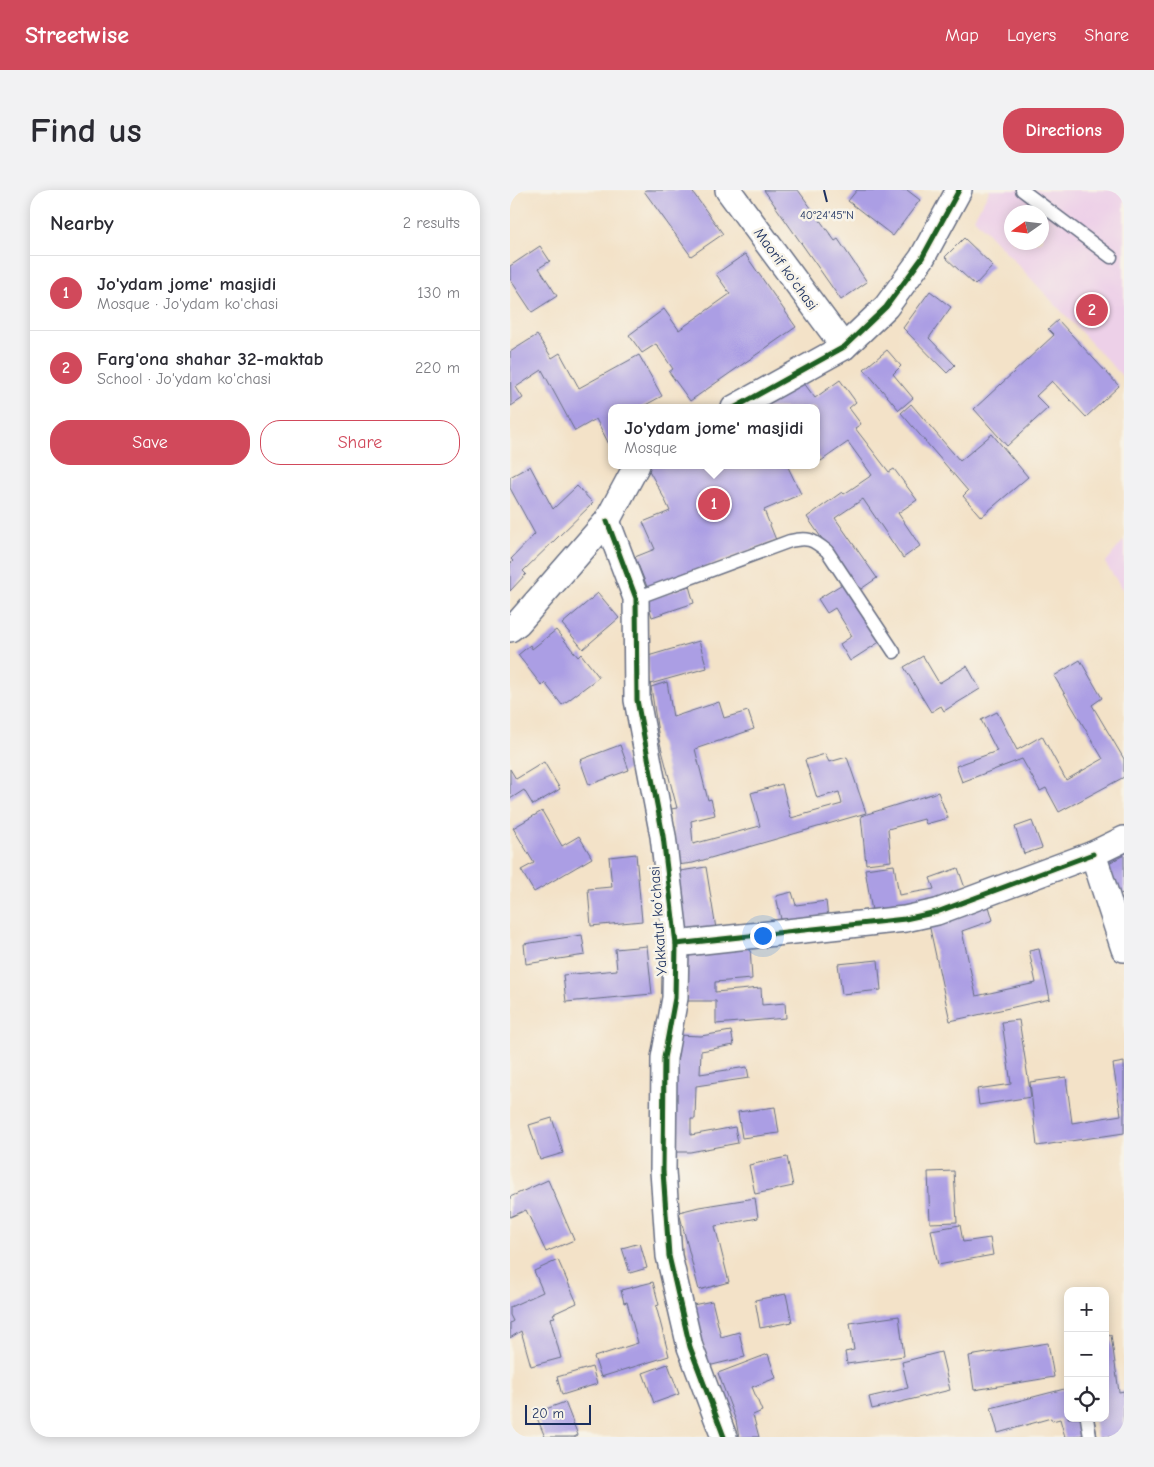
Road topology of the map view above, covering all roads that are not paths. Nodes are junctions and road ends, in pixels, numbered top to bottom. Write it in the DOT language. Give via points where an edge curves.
graph roads {
  1 [pos="728,190"];
  2 [pos="959,190"];
  3 [pos="1022,190"];
  4 [pos="1111,258"];
  5 [pos="844,347"];
  6 [pos="741,404"];
  7 [pos="635,469"];
  8 [pos="607,521"];
  9 [pos="636,598"];
  10 [pos="510,629"];
  11 [pos="894,652"];
  12 [pos="1124,839"];
  13 [pos="1093,854"];
  14 [pos="676,944"];
  15 [pos="1124,949"];
  16 [pos="1088,1422"];
  17 [pos="724,1437"];
  18 [pos="1090,1437"];
  1 -- 5 [label="street, Maorif ko'chasi"];
  2 -- 5 [label="street" via="922,258 886,307"];
  3 -- 4 [label="lane"];
  5 -- 6 [label="street"];
  7 -- 8 [label="street"];
  8 -- 9 [label="street, Yakkatut koʻchasi"];
  8 -- 10 [label="street"];
  9 -- 11 [label="lane" via="790,541 814,540 827,551"];
  9 -- 14 [label="street, Yakkatut koʻchasi" via="637,700 663,836"];
  12 -- 13 [label="street"];
  13 -- 14 [label="street" via="937,912 905,919"];
  13 -- 15 [label="street"];
  14 -- 17 [label="street, Yakkatut koʻchasi" via="675,998 664,1058 663,1171 669,1256 690,1347"];
  16 -- 18 [label="lane"];
}
